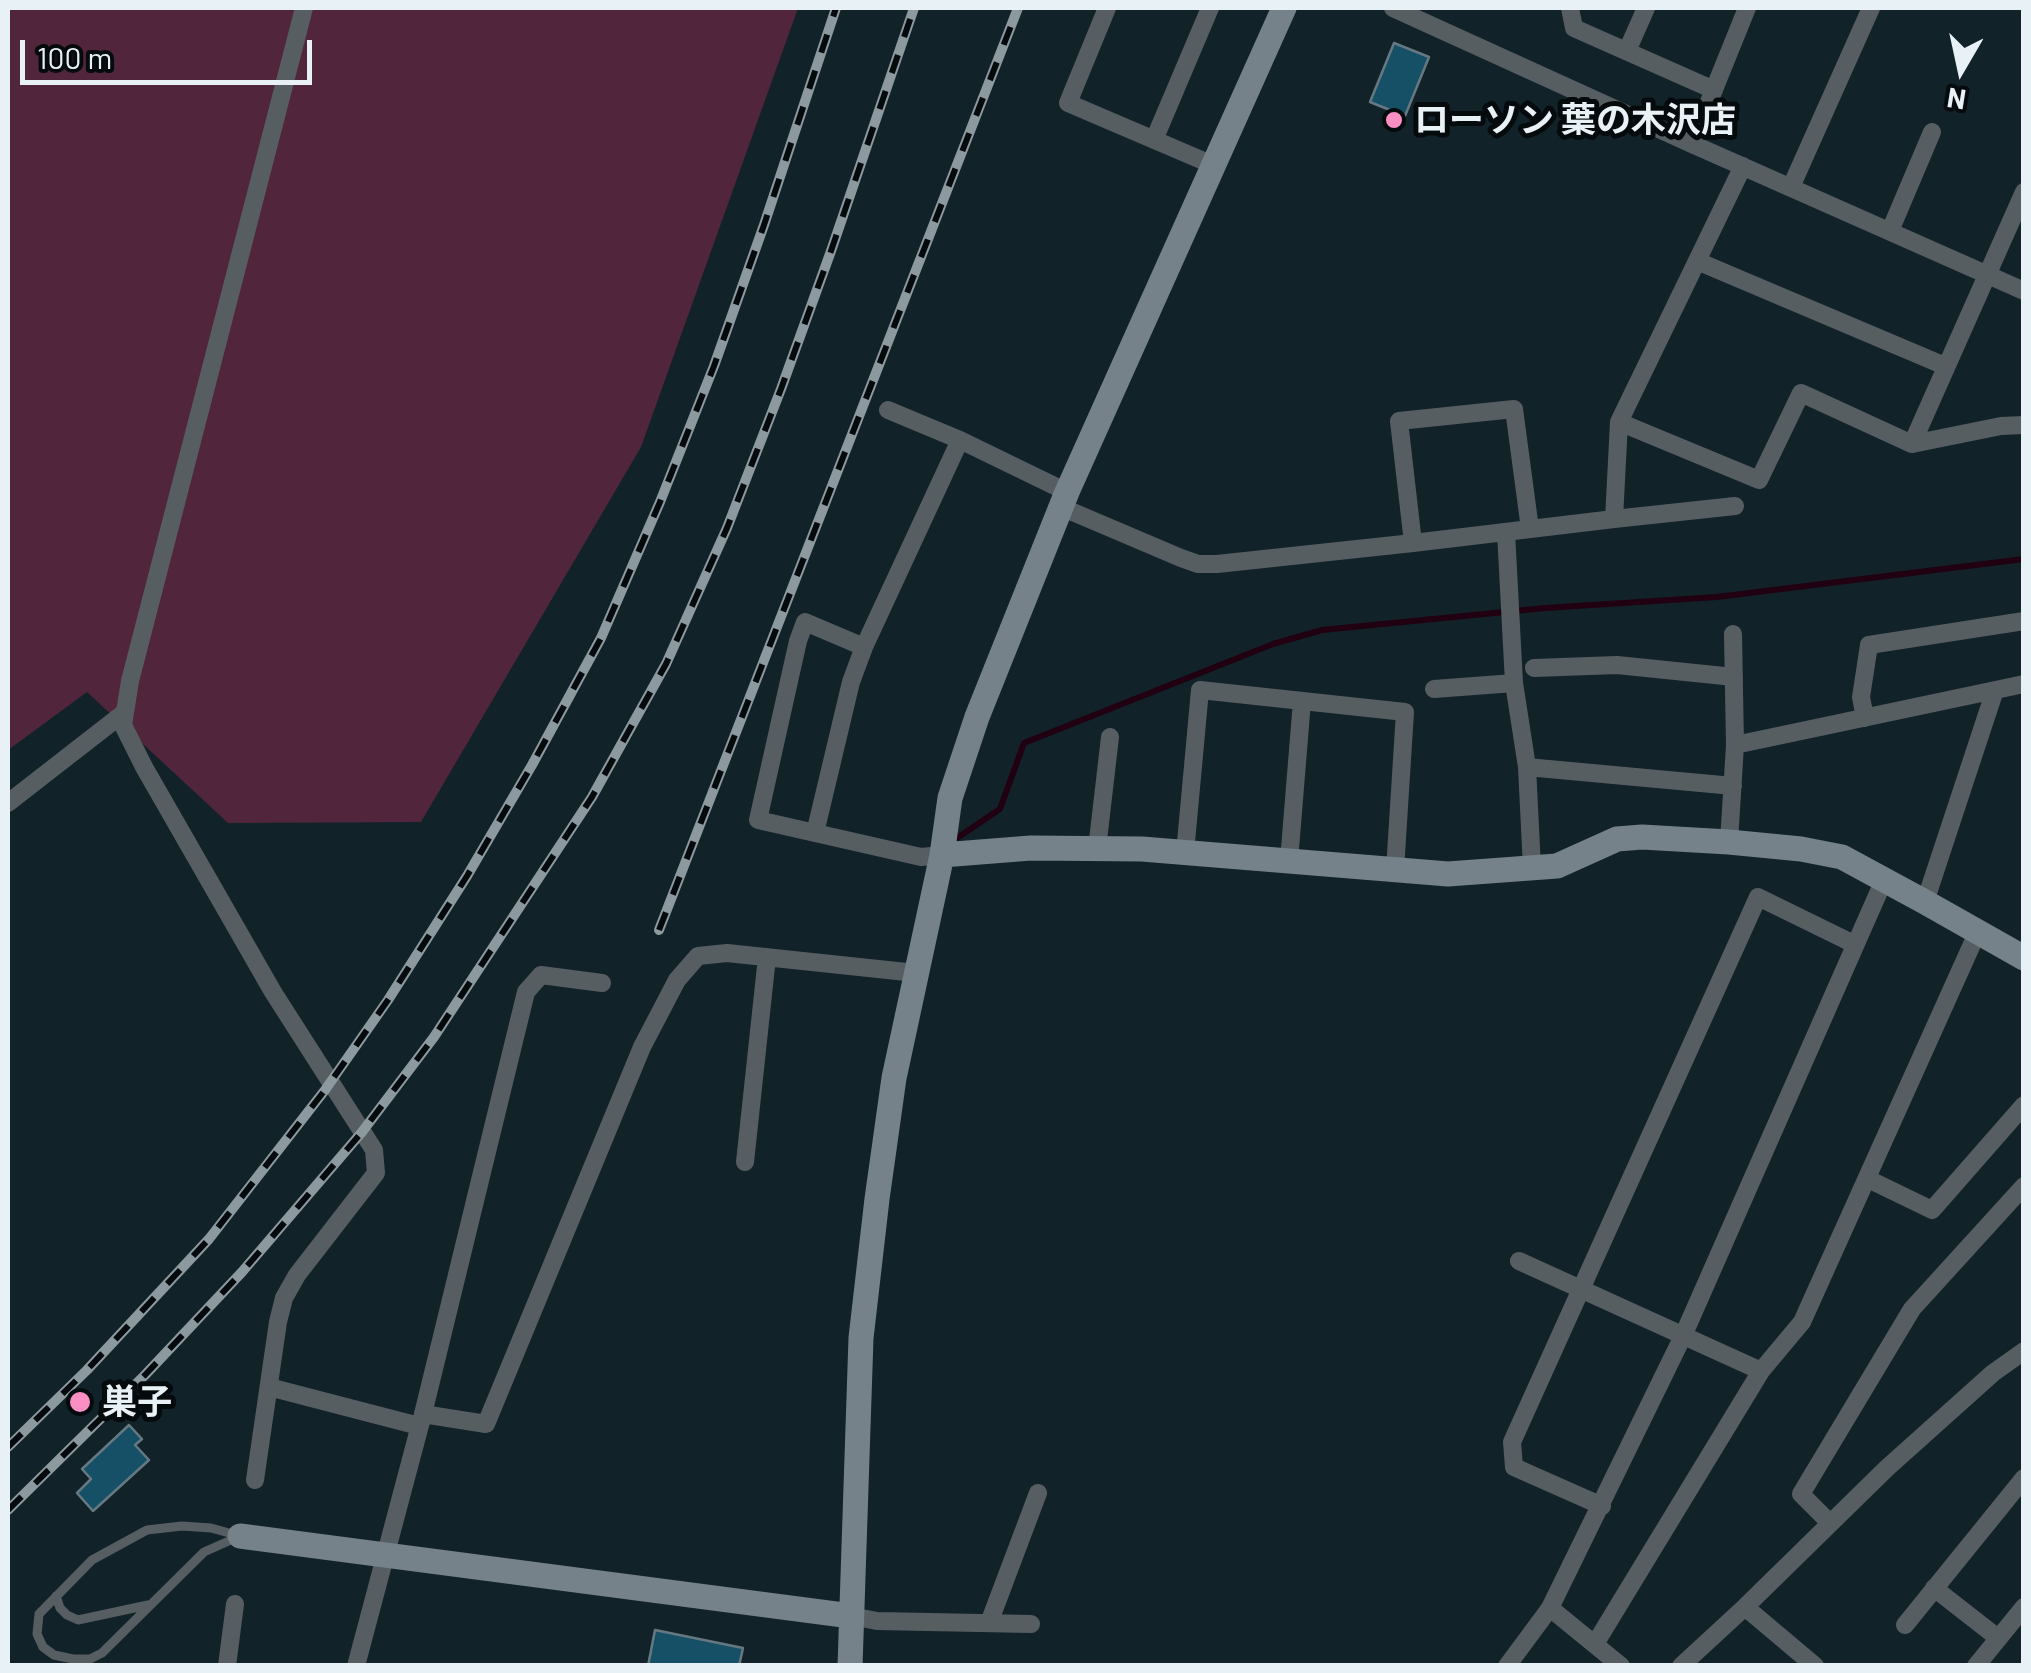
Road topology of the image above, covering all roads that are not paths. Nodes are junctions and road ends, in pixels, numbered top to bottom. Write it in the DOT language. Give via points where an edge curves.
graph roads {
  1 [pos="304,8"];
  2 [pos="1107,8"];
  3 [pos="1210,8"];
  4 [pos="1284,8"];
  5 [pos="1393,8"];
  6 [pos="1570,8"];
  7 [pos="1646,8"];
  8 [pos="1746,8"];
  9 [pos="1870,8"];
  10 [pos="1627,51"];
  11 [pos="1714,90"];
  12 [pos="1932,132"];
  13 [pos="1154,140"];
  14 [pos="1692,144"];
  15 [pos="1212,165"];
  16 [pos="1743,166"];
  17 [pos="1792,188"];
  18 [pos="2024,192"];
  19 [pos="1890,230"];
  20 [pos="1697,261"];
  21 [pos="1986,274"];
  22 [pos="2024,291"];
  23 [pos="1946,366"];
  24 [pos="888,410"];
  25 [pos="1619,422"];
  26 [pos="2024,425"];
  27 [pos="960,440"];
  28 [pos="1912,444"];
  29 [pos="1064,499"];
  30 [pos="1736,506"];
  31 [pos="1614,519"];
  32 [pos="1530,529"];
  33 [pos="1506,532"];
  34 [pos="1413,544"];
  35 [pos="2024,621"];
  36 [pos="1733,634"];
  37 [pos="864,647"];
  38 [pos="1534,668"];
  39 [pos="1734,677"];
  40 [pos="1514,683"];
  41 [pos="2024,684"];
  42 [pos="1434,689"];
  43 [pos="1995,690"];
  44 [pos="1302,701"];
  45 [pos="125,712"];
  46 [pos="1865,718"];
  47 [pos="1110,737"];
  48 [pos="1735,745"];
  49 [pos="1527,767"];
  50 [pos="1732,786"];
  51 [pos="8,803"];
  52 [pos="814,833"];
  53 [pos="1729,842"];
  54 [pos="1097,849"];
  55 [pos="1185,853"];
  56 [pos="942,855"];
  57 [pos="1290,861"];
  58 [pos="1532,868"];
  59 [pos="1394,870"];
  60 [pos="1884,880"];
  61 [pos="1925,902"];
  62 [pos="1978,931"];
  63 [pos="1854,944"];
  64 [pos="767,957"];
  65 [pos="2024,958"];
  66 [pos="916,973"];
  67 [pos="602,983"];
  68 [pos="2024,1105"];
  69 [pos="745,1162"];
  70 [pos="1868,1178"];
  71 [pos="2024,1186"];
  72 [pos="1519,1262"];
  73 [pos="1581,1290"];
  74 [pos="1683,1336"];
  75 [pos="2023,1352"];
  76 [pos="1761,1371"];
  77 [pos="268,1387"];
  78 [pos="421,1420"];
  79 [pos="2024,1478"];
  80 [pos="255,1480"];
  81 [pos="1038,1493"];
  82 [pos="1602,1506"];
  83 [pos="1830,1524"];
  84 [pos="240,1536"];
  85 [pos="386,1555"];
  86 [pos="1934,1588"];
  87 [pos="56,1596"];
  88 [pos="151,1604"];
  89 [pos="235,1604"];
  90 [pos="1745,1606"];
  91 [pos="2024,1607"];
  92 [pos="1550,1608"];
  93 [pos="851,1616"];
  94 [pos="988,1623"];
  95 [pos="1032,1624"];
  96 [pos="1905,1625"];
  97 [pos="1998,1638"];
  98 [pos="1595,1644"];
  99 [pos="227,1666"];
  100 [pos="356,1666"];
  101 [pos="850,1666"];
  102 [pos="1507,1666"];
  103 [pos="1621,1666"];
  104 [pos="1681,1666"];
  105 [pos="1815,1666"];
  106 [pos="1976,1666"];
  1 -- 45 [label="street"];
  2 -- 13 [label="street" via="1068,103"];
  3 -- 13 [label="street"];
  4 -- 15 [label="street"];
  5 -- 14 [label="street"];
  6 -- 10 [label="street" via="1574,28"];
  7 -- 10 [label="street"];
  8 -- 11 [label="street"];
  9 -- 17 [label="street"];
  10 -- 11 [label="street"];
  11 -- 14 [label="street"];
  12 -- 19 [label="street"];
  13 -- 15 [label="street"];
  14 -- 16 [label="street"];
  15 -- 29 [label="street"];
  16 -- 17 [label="street"];
  16 -- 20 [label="street"];
  17 -- 19 [label="street"];
  18 -- 21 [label="street"];
  19 -- 21 [label="street"];
  20 -- 23 [label="street"];
  20 -- 25 [label="street"];
  21 -- 22 [label="street"];
  21 -- 23 [label="street"];
  23 -- 28 [label="street"];
  24 -- 27 [label="street"];
  25 -- 28 [label="street" via="1759,480 1801,393"];
  25 -- 31 [label="street"];
  26 -- 28 [label="street"];
  27 -- 29 [label="street"];
  27 -- 37 [label="street"];
  29 -- 34 [label="street" via="1198,564"];
  29 -- 56 [label="street" via="977,717 950,798"];
  30 -- 31 [label="street"];
  31 -- 32 [label="street"];
  32 -- 33 [label="street"];
  32 -- 34 [label="street" via="1514,409 1399,421"];
  33 -- 34 [label="street"];
  33 -- 40 [label="street"];
  35 -- 46 [label="street" via="1868,645"];
  36 -- 39 [label="street"];
  37 -- 52 [label="street"];
  37 -- 52 [label="street" via="806,622 798,641 758,820"];
  38 -- 39 [label="street" via="1617,665"];
  39 -- 48 [label="street"];
  40 -- 42 [label="street"];
  40 -- 49 [label="street"];
  41 -- 43 [label="street"];
  43 -- 46 [label="street"];
  43 -- 61 [label="street"];
  44 -- 55 [label="street" via="1200,690"];
  44 -- 57 [label="street"];
  44 -- 59 [label="street" via="1406,712"];
  45 -- 51 [label="street"];
  45 -- 77 [label="street" via="123,724 144,766 228,915 374,1150 376,1172 284,1298"];
  46 -- 48 [label="street"];
  47 -- 54 [label="street"];
  48 -- 50 [label="street"];
  49 -- 50 [label="street"];
  49 -- 58 [label="street"];
  50 -- 53 [label="street"];
  52 -- 56 [label="street" via="921,857"];
  53 -- 58 [label="street" via="1617,839 1557,866"];
  53 -- 60 [label="street" via="1842,857"];
  54 -- 55 [label="street"];
  54 -- 56 [label="street"];
  55 -- 57 [label="street"];
  56 -- 66 [label="street"];
  57 -- 59 [label="street"];
  58 -- 59 [label="street"];
  60 -- 61 [label="street"];
  60 -- 63 [label="street"];
  61 -- 62 [label="street"];
  62 -- 65 [label="street"];
  62 -- 70 [label="street"];
  63 -- 73 [label="street" via="1758,898"];
  63 -- 74 [label="street"];
  64 -- 66 [label="street"];
  64 -- 69 [label="street"];
  64 -- 78 [label="street" via="698,956 678,980 642,1047 486,1424"];
  66 -- 93 [label="street" via="889,1113 863,1321"];
  67 -- 78 [label="street" via="541,974 526,992"];
  68 -- 70 [label="street" via="1932,1210"];
  70 -- 76 [label="street" via="1802,1322"];
  71 -- 83 [label="street" via="1912,1309 1801,1494"];
  72 -- 73 [label="street"];
  73 -- 74 [label="street"];
  73 -- 82 [label="street" via="1512,1442 1514,1466"];
  74 -- 76 [label="street"];
  74 -- 82 [label="street"];
  75 -- 83 [label="street"];
  76 -- 98 [label="street"];
  77 -- 78 [label="street"];
  77 -- 80 [label="street"];
  78 -- 85 [label="street"];
  79 -- 86 [label="street"];
  81 -- 94 [label="street"];
  82 -- 92 [label="street"];
  83 -- 90 [label="street"];
  84 -- 85 [label="street"];
  84 -- 87 [label="lane" via="182,1526 147,1530 92,1560"];
  84 -- 88 [label="lane" via="204,1552"];
  85 -- 93 [label="street"];
  85 -- 100 [label="street"];
  86 -- 96 [label="street"];
  86 -- 97 [label="street"];
  87 -- 88 [label="lane" via="67,1616 78,1620"];
  87 -- 88 [label="lane" via="40,1614 36,1634 42,1647 73,1659 102,1652"];
  89 -- 99 [label="street"];
  90 -- 104 [label="street"];
  90 -- 105 [label="street"];
  91 -- 97 [label="street"];
  92 -- 98 [label="street"];
  92 -- 102 [label="street"];
  93 -- 94 [label="street"];
  93 -- 101 [label="street"];
  94 -- 95 [label="street"];
  97 -- 106 [label="street"];
  98 -- 103 [label="street"];
}
